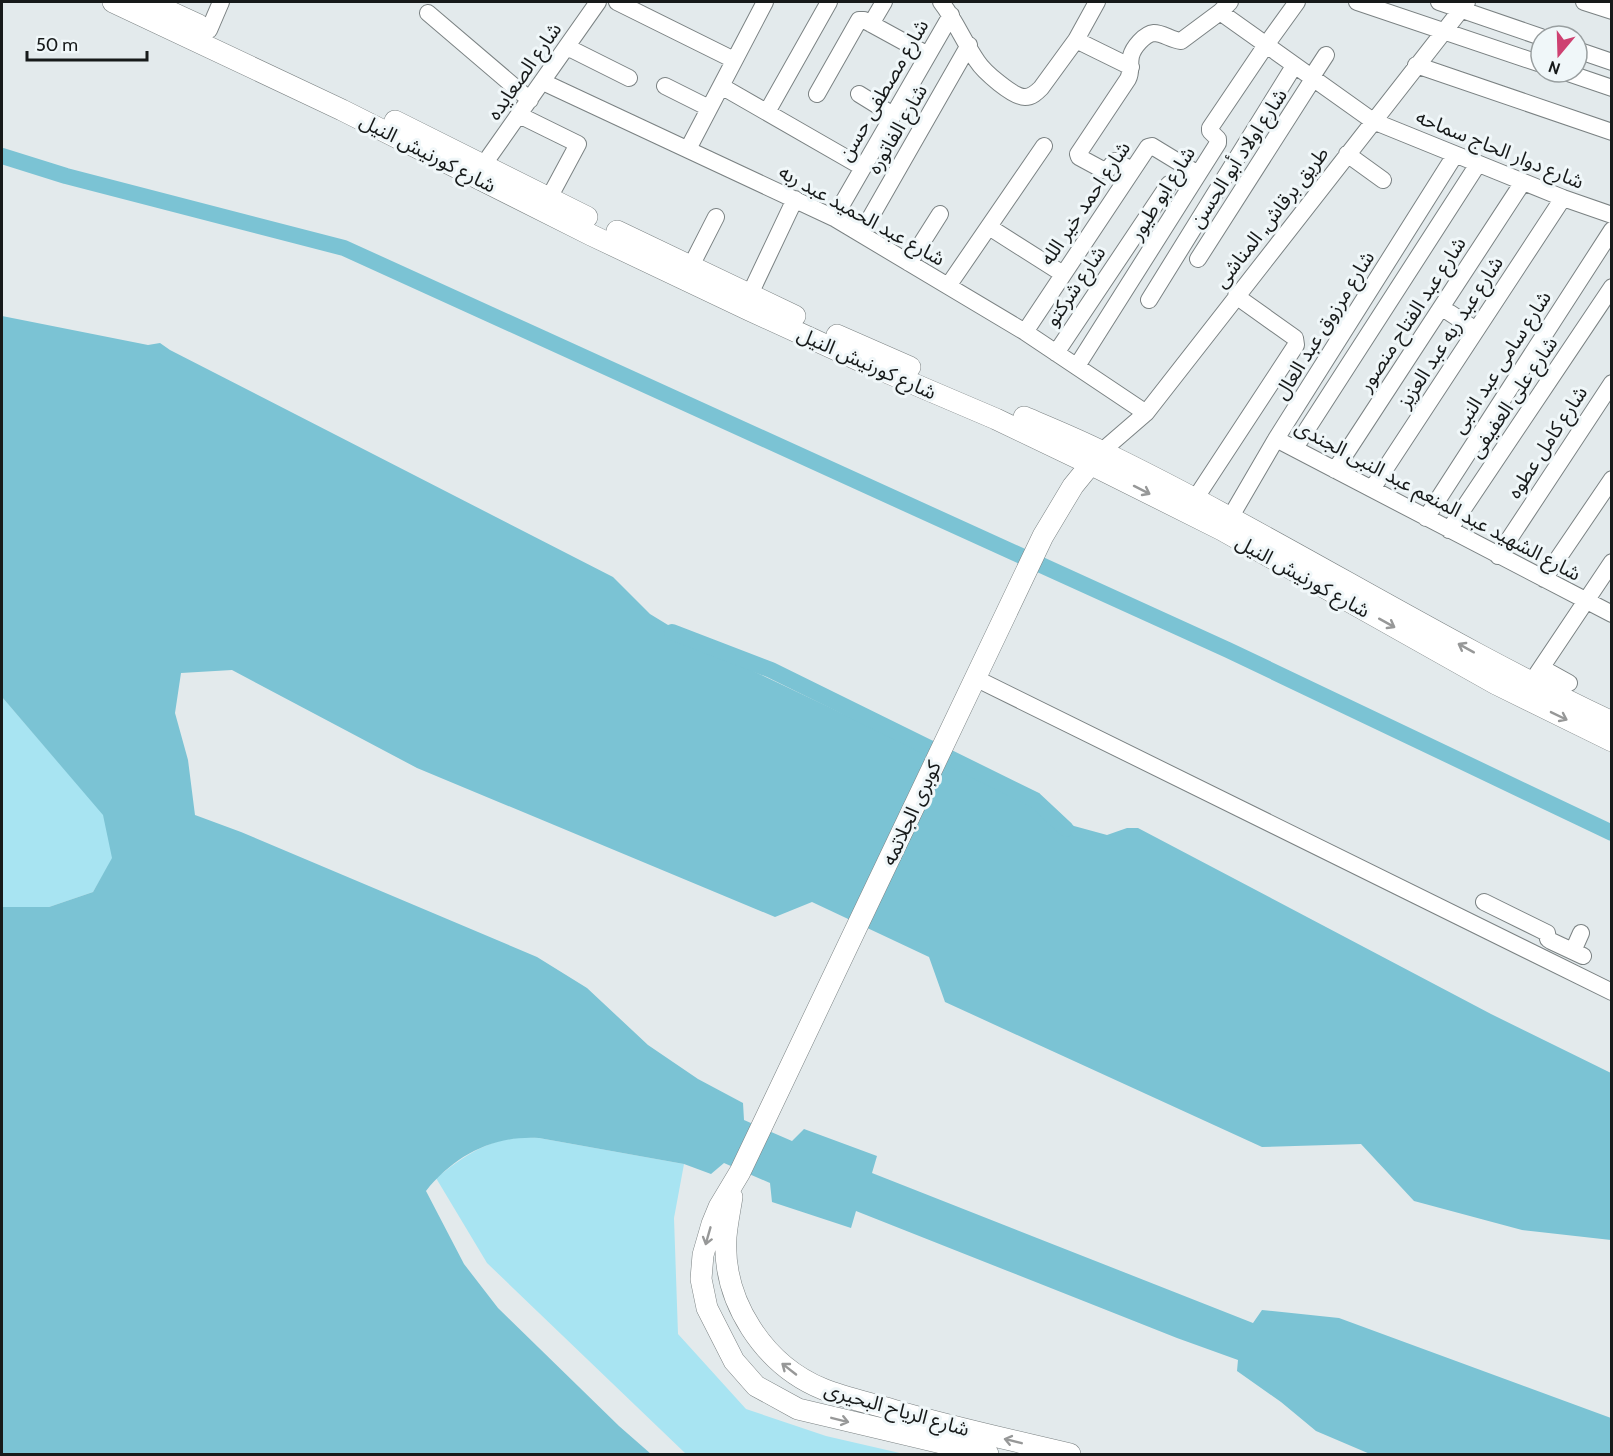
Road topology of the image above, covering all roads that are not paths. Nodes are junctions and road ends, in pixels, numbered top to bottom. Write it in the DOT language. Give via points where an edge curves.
graph roads {
  1 [pos="113,2"];
  2 [pos="149,2"];
  3 [pos="221,2"];
  4 [pos="598,2"];
  5 [pos="617,2"];
  6 [pos="765,2"];
  7 [pos="829,2"];
  8 [pos="884,2"];
  9 [pos="941,2"];
  10 [pos="1097,2"];
  11 [pos="1297,2"];
  12 [pos="1357,2"];
  13 [pos="1439,2"];
  14 [pos="1584,2"];
  15 [pos="1464,5"];
  16 [pos="1225,7"];
  17 [pos="1611,11"];
  18 [pos="428,13"];
  19 [pos="951,15"];
  20 [pos="871,24"];
  21 [pos="209,30"];
  22 [pos="1444,30"];
  23 [pos="1529,32"];
  24 [pos="1076,40"];
  25 [pos="969,45"];
  26 [pos="1266,45"];
  27 [pos="567,47"];
  28 [pos="1589,54"];
  29 [pos="1326,55"];
  30 [pos="928,56"];
  31 [pos="734,60"];
  32 [pos="1529,60"];
  33 [pos="1611,62"];
  34 [pos="1416,65"];
  35 [pos="1294,66"];
  36 [pos="1131,67"];
  37 [pos="629,78"];
  38 [pos="1312,78"];
  39 [pos="1589,80"];
  40 [pos="543,82"];
  41 [pos="665,86"];
  42 [pos="721,86"];
  43 [pos="1611,88"];
  44 [pos="817,94"];
  45 [pos="859,94"];
  46 [pos="530,100"];
  47 [pos="710,108"];
  48 [pos="767,112"];
  49 [pos="519,115"];
  50 [pos="893,115"];
  51 [pos="1373,121"];
  52 [pos="1611,132"];
  53 [pos="1044,146"];
  54 [pos="688,149"];
  55 [pos="444,153"];
  56 [pos="1347,154"];
  57 [pos="1455,155"];
  58 [pos="484,164"];
  59 [pos="1478,164"];
  60 [pos="862,167"];
  61 [pos="1132,170"];
  62 [pos="1198,174"];
  63 [pos="1383,180"];
  64 [pos="1523,182"];
  65 [pos="1170,184"];
  66 [pos="549,198"];
  67 [pos="1563,198"];
  68 [pos="795,199"];
  69 [pos="940,214"];
  70 [pos="1611,215"];
  71 [pos="716,217"];
  72 [pos="834,218"];
  73 [pos="989,227"];
  74 [pos="1611,230"];
  75 [pos="861,234"];
  76 [pos="1198,259"];
  77 [pos="909,263"];
  78 [pos="691,266"];
  79 [pos="1063,274"];
  80 [pos="948,286"];
  81 [pos="1611,287"];
  82 [pos="750,294"];
  83 [pos="1236,296"];
  84 [pos="1149,300"];
  85 [pos="1450,313"];
  86 [pos="1476,330"];
  87 [pos="1025,332"];
  88 [pos="1056,353"];
  89 [pos="1077,366"];
  90 [pos="1611,382"];
  91 [pos="1146,413"];
  92 [pos="1276,439"];
  93 [pos="1295,448"];
  94 [pos="1096,457"];
  95 [pos="1335,470"];
  96 [pos="1611,479"];
  97 [pos="1372,489"];
  98 [pos="1195,499"];
  99 [pos="1230,518"];
  100 [pos="1426,518"];
  101 [pos="1449,530"];
  102 [pos="1498,555"];
  103 [pos="1611,562"];
  104 [pos="1299,565"];
  105 [pos="1544,579"];
  106 [pos="1586,601"];
  107 [pos="1611,614"];
  108 [pos="1537,676"];
  109 [pos="1500,677"];
  110 [pos="975,678"];
  111 [pos="1569,683"];
  112 [pos="1611,722"];
  113 [pos="1611,741"];
  114 [pos="1484,902"];
  115 [pos="1540,930"];
  116 [pos="1581,933"];
  117 [pos="1531,952"];
  118 [pos="1577,954"];
  119 [pos="1569,970"];
  120 [pos="1611,992"];
  121 [pos="737,1178"];
  122 [pos="988,1455"];
  123 [pos="1070,1455"];
  1 -- 55 [label="main road, شارع كورنيش النيل"];
  2 -- 21 [label="main road, شارع كورنيش النيل"];
  3 -- 21 [label="street"];
  4 -- 27 [label="street, شارع الصعايده"];
  5 -- 31 [label="street"];
  6 -- 31 [label="street"];
  7 -- 48 [label="street"];
  8 -- 20 [label="street"];
  9 -- 19 [label="street"];
  10 -- 24 [label="street"];
  11 -- 26 [label="street"];
  12 -- 22 [label="street"];
  13 -- 15 [label="street"];
  14 -- 17 [label="street"];
  15 -- 22 [label="street, طريق برقاش, المناشى"];
  15 -- 23 [label="street"];
  16 -- 26 [label="street, شارع دوار الحاج سماحه"];
  16 -- 36 [label="street" via="1181,41 1154,33 1144,38 1131,56"];
  18 -- 46 [label="street"];
  19 -- 25 [label="street"];
  19 -- 30 [label="street, شارع مصطفى حسن"];
  20 -- 30 [label="street"];
  20 -- 44 [label="street" via="859,20"];
  21 -- 55 [label="main road, شارع كورنيش النيل"];
  22 -- 32 [label="street"];
  22 -- 34 [label="street, طريق برقاش, المناشى"];
  24 -- 25 [label="street" via="1041,88 1024,97 983,69"];
  24 -- 36 [label="street"];
  25 -- 75 [label="street, شارع الفاتوره"];
  26 -- 35 [label="street, شارع دوار الحاج سماحه"];
  26 -- 62 [label="street, شارع ابو طيور" via="1210,128 1218,143"];
  27 -- 37 [label="street"];
  27 -- 40 [label="street, شارع الصعايده"];
  28 -- 33 [label="street"];
  29 -- 38 [label="street, شارع اولاد أبو الحسن"];
  30 -- 50 [label="street, شارع مصطفى حسن"];
  31 -- 42 [label="street"];
  34 -- 51 [label="street, طريق برقاش, المناشى"];
  34 -- 52 [label="street"];
  35 -- 38 [label="street, شارع دوار الحاج سماحه"];
  35 -- 84 [label="street"];
  36 -- 61 [label="street" via="1128,79 1078,154 1103,170 1116,161"];
  38 -- 51 [label="street, شارع دوار الحاج سماحه"];
  38 -- 76 [label="street, شارع اولاد أبو الحسن"];
  39 -- 43 [label="street"];
  40 -- 46 [label="street, شارع الصعايده"];
  40 -- 54 [label="street, شارع عبد الحميد عبد ربه"];
  41 -- 47 [label="street"];
  42 -- 47 [label="street"];
  42 -- 48 [label="street"];
  45 -- 50 [label="street"];
  46 -- 49 [label="street, شارع الصعايده"];
  47 -- 54 [label="street"];
  48 -- 60 [label="street"];
  49 -- 58 [label="street, شارع الصعايده"];
  49 -- 66 [label="street" via="578,144"];
  50 -- 60 [label="street, شارع مصطفى حسن"];
  51 -- 56 [label="street, طريق برقاش, المناشى"];
  51 -- 57 [label="street, شارع دوار الحاج سماحه"];
  53 -- 73 [label="street"];
  54 -- 68 [label="street, شارع عبد الحميد عبد ربه"];
  55 -- 58 [label="main road, شارع كورنيش النيل"];
  55 -- 94 [label="main road, شارع كورنيش النيل" via="749,310 996,419"];
  56 -- 63 [label="street"];
  56 -- 83 [label="street, طريق برقاش, المناشى"];
  57 -- 59 [label="street, شارع دوار الحاج سماحه"];
  57 -- 92 [label="street, شارع مرزوق عبد العال"];
  58 -- 66 [label="main road, شارع كورنيش النيل"];
  59 -- 64 [label="street, شارع دوار الحاج سماحه"];
  59 -- 93 [label="street"];
  60 -- 72 [label="street, شارع مصطفى حسن"];
  61 -- 62 [label="street, شارع احمد خير الله" via="1150,146"];
  61 -- 79 [label="street, شارع احمد خير الله"];
  62 -- 89 [label="street, شارع ابو طيور"];
  64 -- 67 [label="street, شارع دوار الحاج سماحه"];
  64 -- 95 [label="street, شارع عبد الفتاح منصور"];
  65 -- 88 [label="street, شارع شركتو"];
  66 -- 78 [label="main road, شارع كورنيش النيل"];
  67 -- 70 [label="street, شارع دوار الحاج سماحه"];
  67 -- 86 [label="street, شارع عبد ربه عبد العزيز"];
  68 -- 72 [label="street, شارع عبد الحميد عبد ربه"];
  68 -- 82 [label="street"];
  69 -- 77 [label="street"];
  71 -- 78 [label="street"];
  72 -- 75 [label="street, شارع عبد الحميد عبد ربه"];
  73 -- 79 [label="street"];
  73 -- 80 [label="street"];
  74 -- 100 [label="street, شارع سامى عبد النبى"];
  75 -- 77 [label="street, شارع عبد الحميد عبد ربه"];
  77 -- 80 [label="street, شارع عبد الحميد عبد ربه"];
  78 -- 82 [label="main road, شارع كورنيش النيل"];
  79 -- 87 [label="street, شارع احمد خير الله"];
  80 -- 87 [label="street, شارع عبد الحميد عبد ربه"];
  81 -- 101 [label="street, شارع على العفيفى"];
  82 -- 94 [label="main road, شارع كورنيش النيل"];
  83 -- 91 [label="street, طريق برقاش, المناشى"];
  83 -- 98 [label="street" via="1295,338 1296,345"];
  85 -- 86 [label="street"];
  86 -- 97 [label="street, شارع عبد ربه عبد العزيز"];
  87 -- 88 [label="street, شارع عبد الحميد عبد ربه"];
  88 -- 89 [label="street, شارع عبد الحميد عبد ربه"];
  89 -- 91 [label="street, شارع عبد الحميد عبد ربه"];
  90 -- 102 [label="street, شارع كامل عطوه"];
  91 -- 94 [label="street, طريق برقاش, المناشى"];
  92 -- 93 [label="street, شارع الشهيد عبد المنعم عبد النبى الجندى"];
  92 -- 99 [label="street, شارع مرزوق عبد العال"];
  93 -- 95 [label="street, شارع الشهيد عبد المنعم عبد النبى الجندى"];
  94 -- 98 [label="main road, شارع كورنيش النيل"];
  94 -- 104 [label="main road, شارع كورنيش النيل, one-way" via="1222,530"];
  94 -- 110 [label="main road, كوبرى الجلاتمه" via="1043,536"];
  95 -- 97 [label="street, شارع الشهيد عبد المنعم عبد النبى الجندى"];
  96 -- 105 [label="street"];
  97 -- 100 [label="street, شارع الشهيد عبد المنعم عبد النبى الجندى"];
  98 -- 99 [label="main road, شارع كورنيش النيل"];
  99 -- 104 [label="main road, شارع كورنيش النيل"];
  100 -- 101 [label="street, شارع الشهيد عبد المنعم عبد النبى الجندى"];
  101 -- 102 [label="street, شارع الشهيد عبد المنعم عبد النبى الجندى"];
  102 -- 105 [label="street, شارع الشهيد عبد المنعم عبد النبى الجندى"];
  103 -- 106 [label="street"];
  104 -- 109 [label="main road, شارع كورنيش النيل"];
  105 -- 106 [label="street, شارع الشهيد عبد المنعم عبد النبى الجندى"];
  106 -- 107 [label="street, شارع الشهيد عبد المنعم عبد النبى الجندى"];
  106 -- 108 [label="street"];
  108 -- 109 [label="main road, شارع كورنيش النيل"];
  108 -- 111 [label="street"];
  108 -- 112 [label="main road, شارع كورنيش النيل"];
  109 -- 113 [label="main road, شارع كورنيش النيل, one-way"];
  110 -- 117 [label="street"];
  110 -- 121 [label="main road, كوبرى الجلاتمه"];
  114 -- 115 [label="street"];
  115 -- 117 [label="street"];
  115 -- 118 [label="street"];
  116 -- 118 [label="street"];
  117 -- 119 [label="street"];
  118 -- 119 [label="street"];
  119 -- 120 [label="street"];
  121 -- 122 [label="main road, شارع الرياح البحيرى, one-way" via="712,1224 701,1279 707,1308 720,1336 734,1361 756,1386 798,1409"];
  123 -- 121 [label="main road, شارع الرياح البحيرى, one-way" via="823,1389 792,1372 759,1340 746,1321 733,1288 726,1238"];
}
